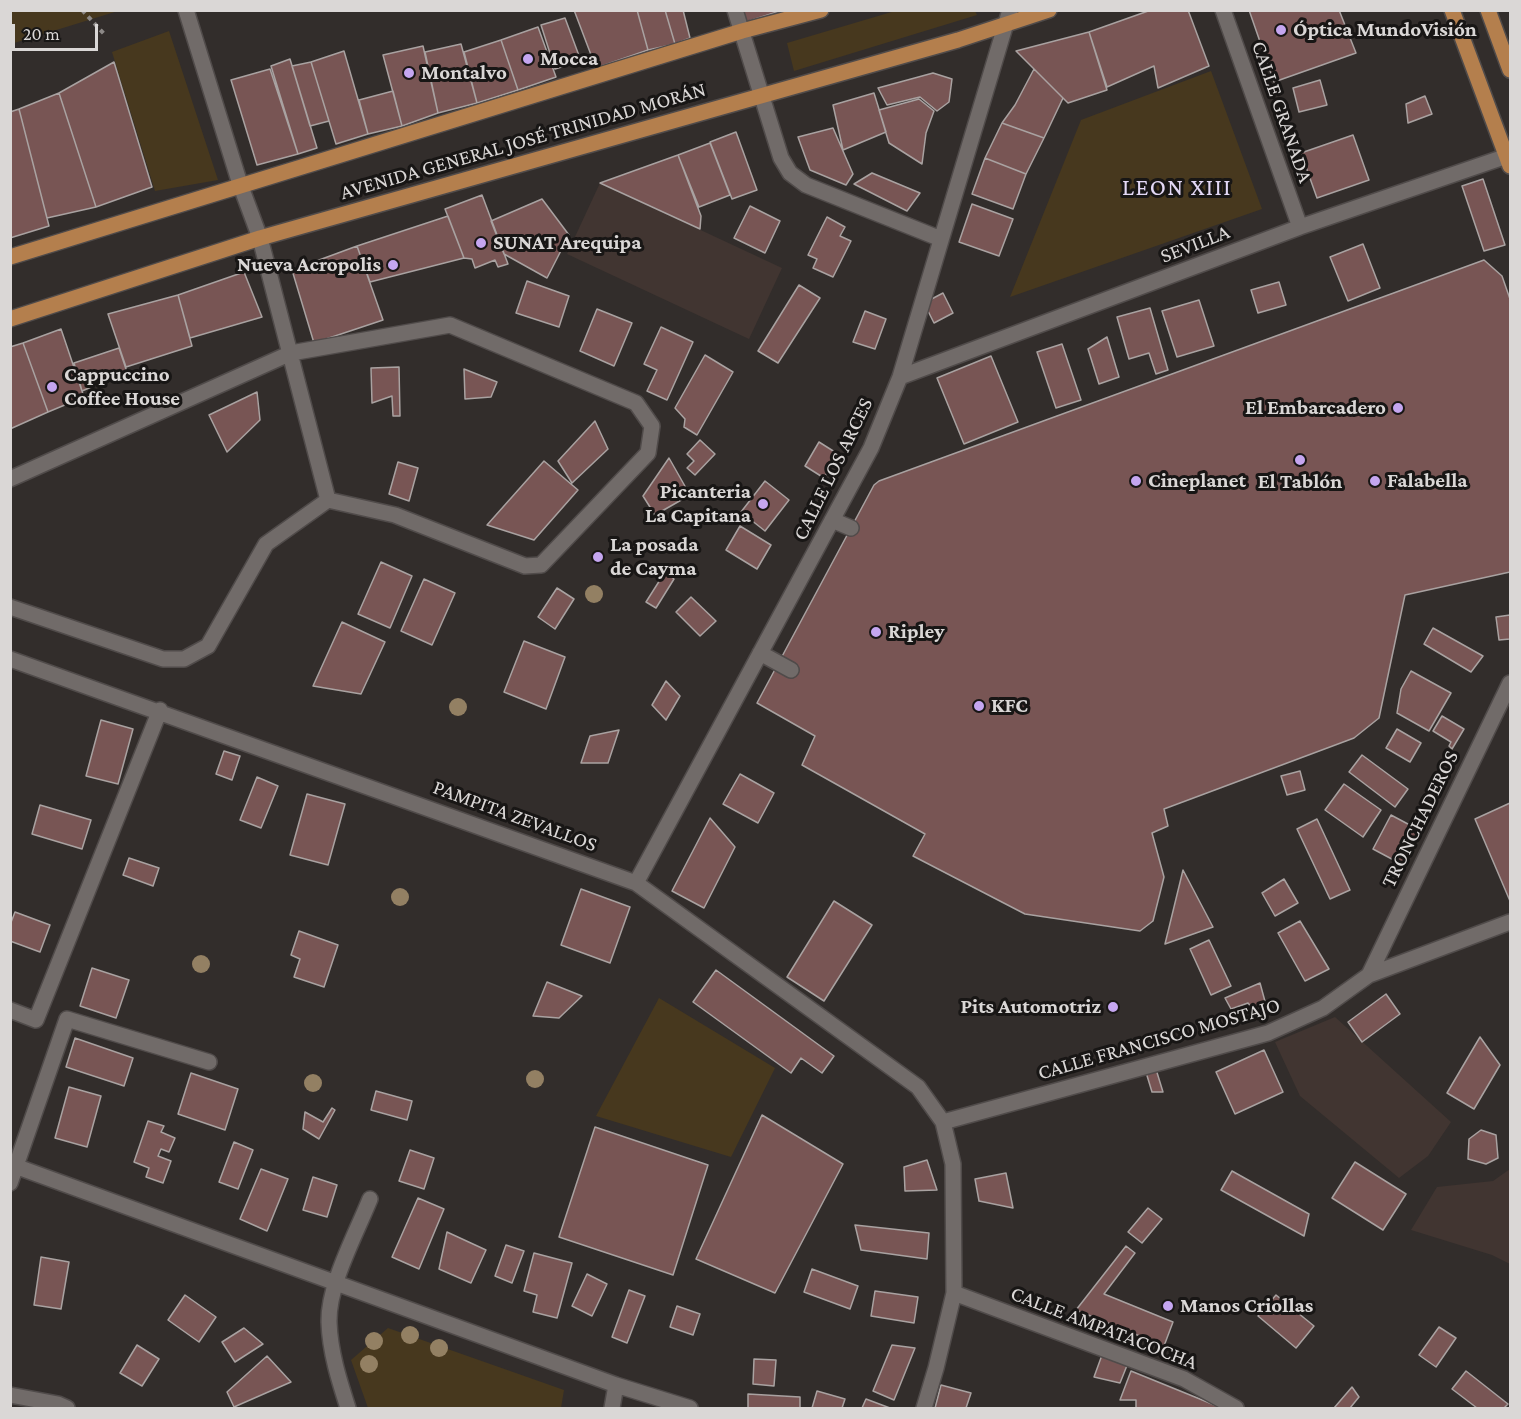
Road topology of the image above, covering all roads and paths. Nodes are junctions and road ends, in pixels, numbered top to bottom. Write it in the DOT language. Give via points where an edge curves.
graph roads {
  1 [pos="82,10"];
  2 [pos="735,10"];
  3 [pos="821,10"];
  4 [pos="1049,10"];
  5 [pos="1223,10"];
  6 [pos="1452,10"];
  7 [pos="1488,10"];
  8 [pos="191,12"];
  9 [pos="1008,17"];
  10 [pos="742,31"];
  11 [pos="106,36"];
  12 [pos="1510,70"];
  13 [pos="759,95"];
  14 [pos="1509,161"];
  15 [pos="240,184"];
  16 [pos="1300,227"];
  17 [pos="260,238"];
  18 [pos="941,239"];
  19 [pos="10,257"];
  20 [pos="10,319"];
  21 [pos="291,353"];
  22 [pos="900,377"];
  23 [pos="10,479"];
  24 [pos="328,500"];
  25 [pos="832,520"];
  26 [pos="851,528"];
  27 [pos="10,607"];
  28 [pos="760,653"];
  29 [pos="10,659"];
  30 [pos="791,670"];
  31 [pos="1510,683"];
  32 [pos="160,710"];
  33 [pos="636,883"];
  34 [pos="1510,922"];
  35 [pos="1369,975"];
  36 [pos="10,1010"];
  37 [pos="209,1062"];
  38 [pos="943,1122"];
  39 [pos="15,1166"];
  40 [pos="10,1183"];
  41 [pos="370,1199"];
  42 [pos="337,1282"];
  43 [pos="954,1293"];
  44 [pos="616,1385"];
  45 [pos="10,1395"];
  46 [pos="67,1408"];
  47 [pos="348,1408"];
  48 [pos="612,1408"];
  49 [pos="690,1408"];
  50 [pos="924,1408"];
  51 [pos="1236,1408"];
  1 -- 11 [label="path"];
  2 -- 10 [label="street"];
  3 -- 10 [label="main road, AVENIDA GENERAL JOSÉ TRINIDAD MORÁN"];
  4 -- 9 [label="main road, AVENIDA GENERAL JOSÉ TRINIDAD MORÁN"];
  5 -- 16 [label="street, CALLE GRANADA"];
  6 -- 14 [label="main road"];
  7 -- 12 [label="main road"];
  8 -- 15 [label="street"];
  9 -- 13 [label="main road, AVENIDA GENERAL JOSÉ TRINIDAD MORÁN"];
  9 -- 18 [label="street, CALLE LOS ARCES"];
  10 -- 13 [label="street"];
  10 -- 15 [label="main road, AVENIDA GENERAL JOSÉ TRINIDAD MORÁN"];
  13 -- 17 [label="main road, AVENIDA GENERAL JOSÉ TRINIDAD MORÁN"];
  13 -- 18 [label="street" via="781,158 806,185"];
  14 -- 16 [label="street, SEVILLA"];
  15 -- 17 [label="street"];
  15 -- 19 [label="main road, AVENIDA GENERAL JOSÉ TRINIDAD MORÁN"];
  16 -- 22 [label="street, SEVILLA"];
  17 -- 20 [label="main road, AVENIDA GENERAL JOSÉ TRINIDAD MORÁN"];
  17 -- 21 [label="street"];
  18 -- 22 [label="street, CALLE LOS ARCES"];
  21 -- 23 [label="street"];
  21 -- 24 [label="street"];
  21 -- 24 [label="street" via="450,325 636,403 652,426 648,453 541,565 525,566 395,515"];
  22 -- 25 [label="street, CALLE LOS ARCES" via="871,448"];
  24 -- 27 [label="street" via="267,543 208,646 184,659 163,659"];
  25 -- 26 [label="street"];
  25 -- 28 [label="street, CALLE LOS ARCES"];
  28 -- 30 [label="street"];
  28 -- 33 [label="street, CALLE LOS ARCES"];
  29 -- 32 [label="street, PAMPITA ZEVALLOS"];
  31 -- 35 [label="street, TRONCHADEROS"];
  32 -- 33 [label="street, PAMPITA ZEVALLOS"];
  32 -- 36 [label="street" via="36,1020"];
  33 -- 38 [label="street, PAMPITA ZEVALLOS" via="918,1087"];
  34 -- 35 [label="street, CALLE FRANCISCO MOSTAJO"];
  35 -- 38 [label="street, CALLE FRANCISCO MOSTAJO" via="1323,1008 1268,1033"];
  37 -- 39 [label="street" via="67,1019"];
  38 -- 43 [label="street" via="953,1164"];
  39 -- 40 [label="street"];
  39 -- 42 [label="street"];
  41 -- 42 [label="street"];
  42 -- 44 [label="street"];
  42 -- 47 [label="street" via="329,1320 333,1360"];
  43 -- 50 [label="street"];
  43 -- 51 [label="street, CALLE AMPATACOCHA" via="1184,1379"];
  44 -- 48 [label="street"];
  44 -- 49 [label="street"];
  45 -- 46 [label="street"];
}
